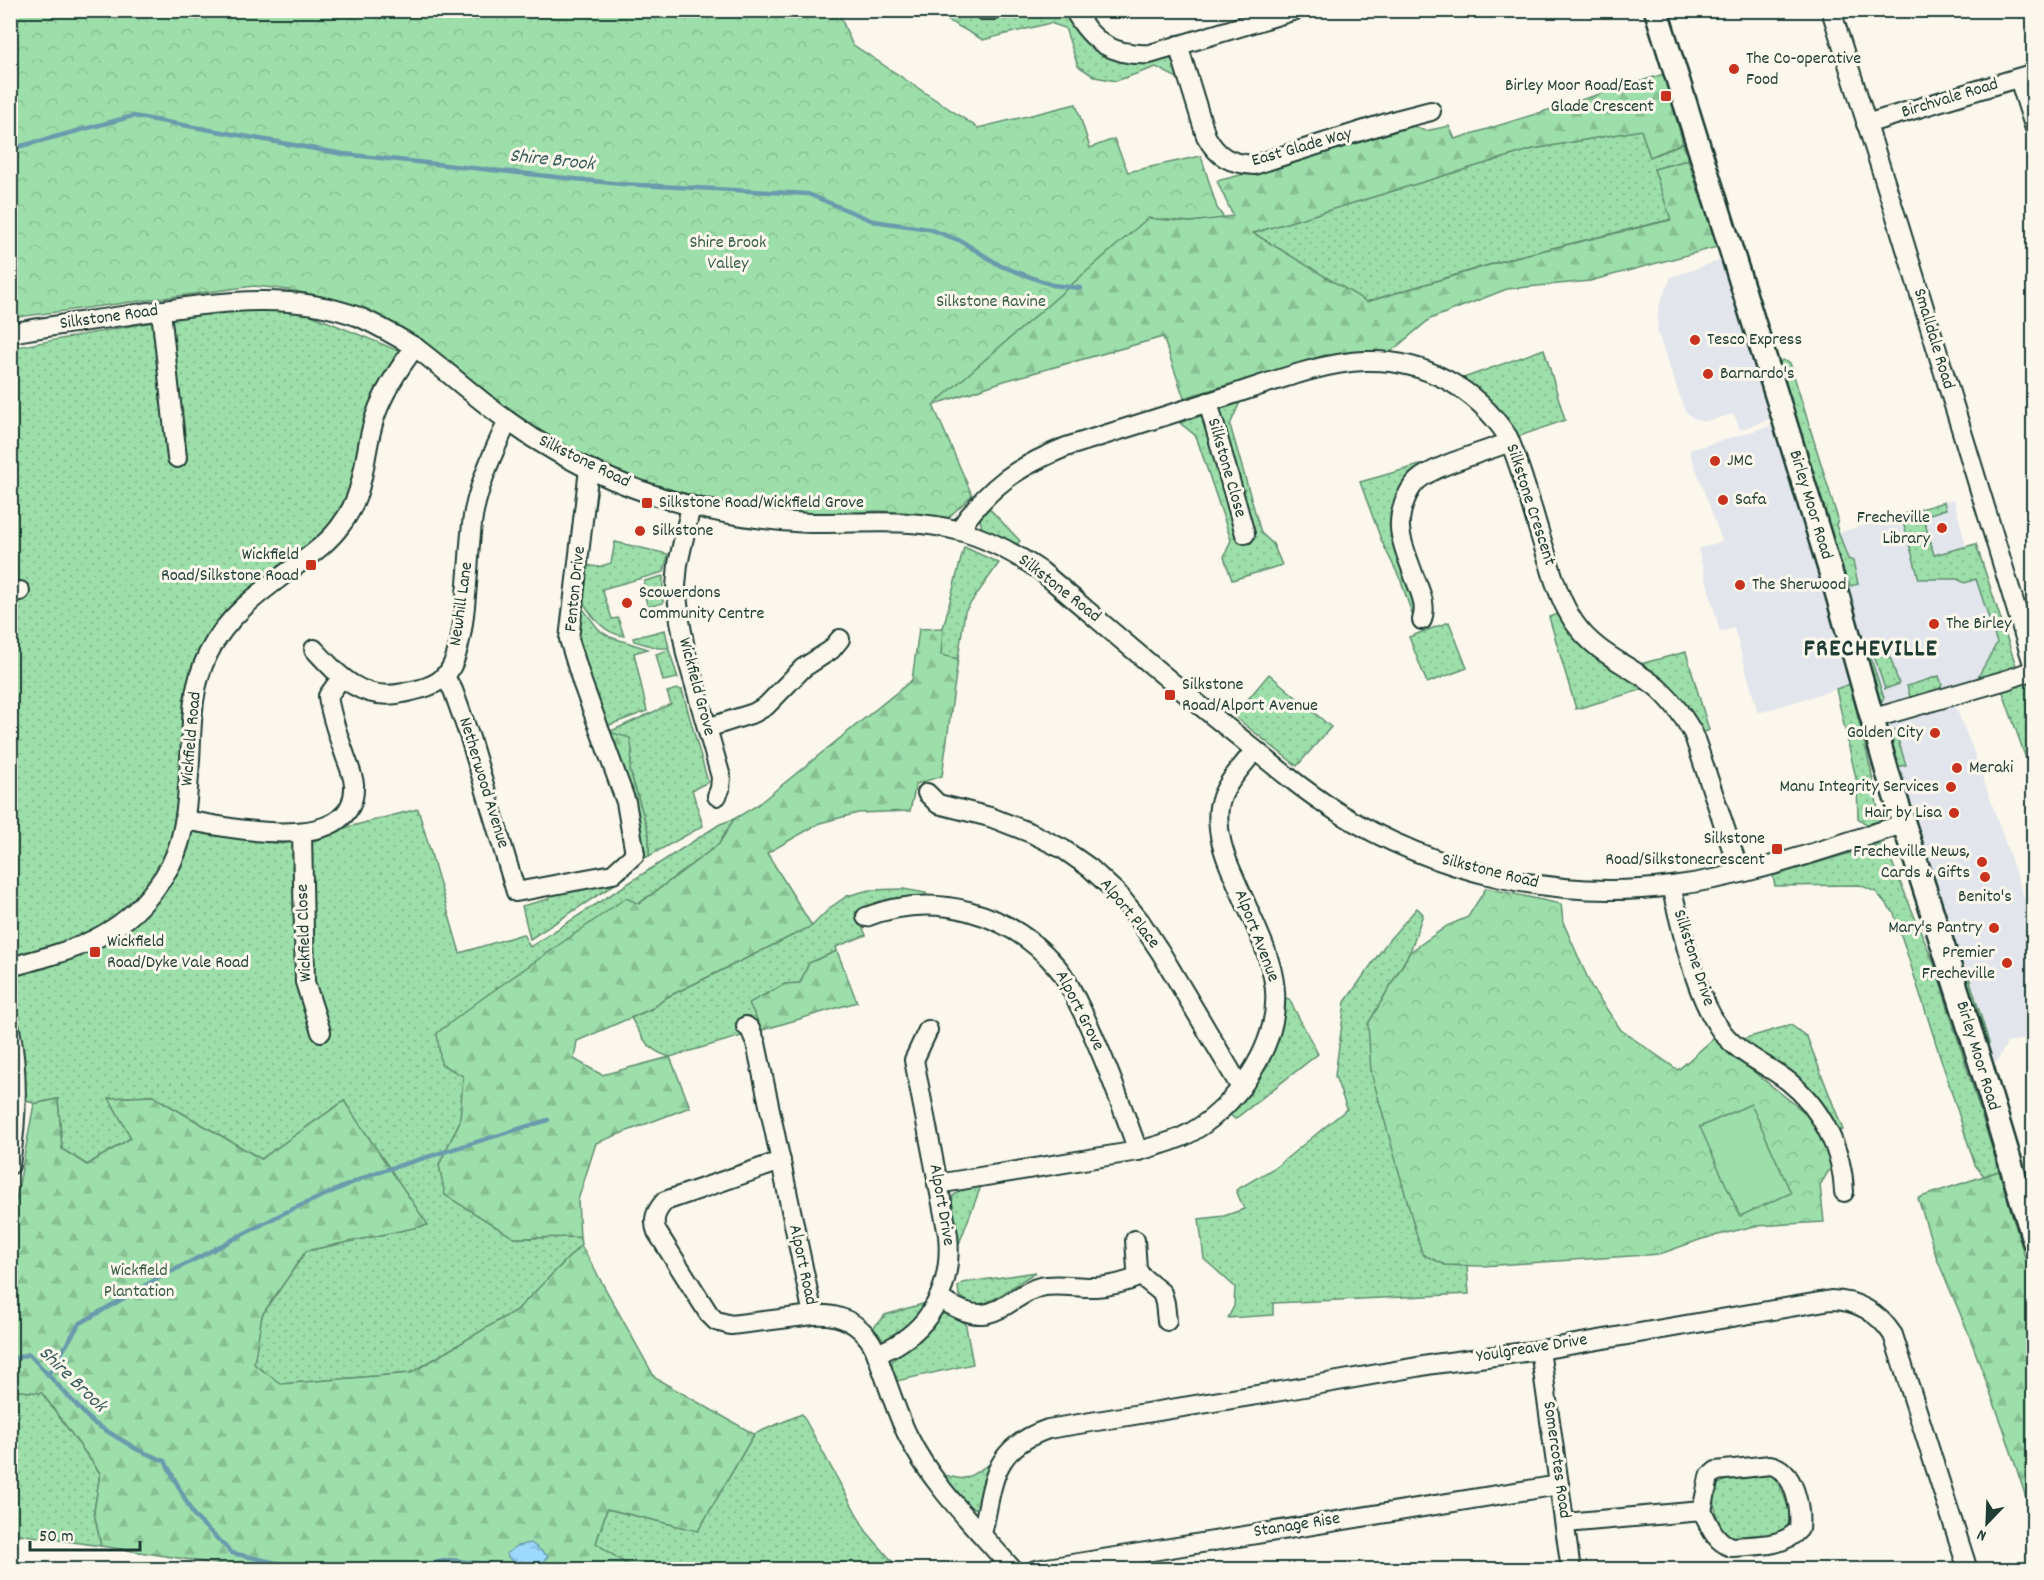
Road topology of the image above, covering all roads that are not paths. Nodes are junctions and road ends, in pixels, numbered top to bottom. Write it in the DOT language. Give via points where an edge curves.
graph roads {
  1 [pos="983,10"];
  2 [pos="993,10"];
  3 [pos="1074,10"];
  4 [pos="1656,10"];
  5 [pos="1831,10"];
  6 [pos="1294,11"];
  7 [pos="1178,45"];
  8 [pos="2026,76"];
  9 [pos="1431,111"];
  10 [pos="1866,124"];
  11 [pos="2034,126"];
  12 [pos="161,311"];
  13 [pos="10,333"];
  14 [pos="415,348"];
  15 [pos="1208,402"];
  16 [pos="508,421"];
  17 [pos="1510,442"];
  18 [pos="177,458"];
  19 [pos="590,469"];
  20 [pos="691,506"];
  21 [pos="959,530"];
  22 [pos="1245,534"];
  23 [pos="1422,620"];
  24 [pos="840,639"];
  25 [pos="314,649"];
  26 [pos="2034,669"];
  27 [pos="444,676"];
  28 [pos="341,678"];
  29 [pos="1871,719"];
  30 [pos="706,728"];
  31 [pos="1255,750"];
  32 [pos="927,793"];
  33 [pos="717,796"];
  34 [pos="185,820"];
  35 [pos="1903,824"];
  36 [pos="302,832"];
  37 [pos="1740,873"];
  38 [pos="1671,887"];
  39 [pos="516,892"];
  40 [pos="866,917"];
  41 [pos="10,967"];
  42 [pos="746,1026"];
  43 [pos="10,1029"];
  44 [pos="928,1030"];
  45 [pos="321,1032"];
  46 [pos="1241,1088"];
  47 [pos="1138,1151"];
  48 [pos="782,1161"];
  49 [pos="10,1165"];
  50 [pos="937,1184"];
  51 [pos="1844,1192"];
  52 [pos="1135,1240"];
  53 [pos="2034,1241"];
  54 [pos="1141,1276"];
  55 [pos="938,1299"];
  56 [pos="813,1314"];
  57 [pos="1167,1321"];
  58 [pos="1540,1350"];
  59 [pos="877,1354"];
  60 [pos="1559,1485"];
  61 [pos="1702,1511"];
  62 [pos="1564,1523"];
  63 [pos="982,1534"];
  64 [pos="1013,1569"];
  65 [pos="1035,1569"];
  66 [pos="1571,1569"];
  67 [pos="1968,1569"];
  1 -- 2 [label="street"];
  3 -- 7 [label="street" via="1084,27 1112,49 1131,55 1150,54"];
  4 -- 29 [label="main road, Birley Moor Road" via="1836,590"];
  5 -- 10 [label="street, Smalldale Road"];
  6 -- 7 [label="street"];
  7 -- 9 [label="street, East Glade Way" via="1213,150 1238,164 1254,165"];
  8 -- 10 [label="street, Birchvale Road"];
  8 -- 11 [label="street"];
  10 -- 26 [label="street, Smalldale Road"];
  12 -- 13 [label="street, Silkstone Road"];
  12 -- 14 [label="street, Silkstone Road" via="247,300 280,300 359,317"];
  12 -- 18 [label="street"];
  14 -- 16 [label="street, Silkstone Road"];
  14 -- 34 [label="street, Wickfield Road" via="397,371 375,415 360,492 340,527 243,607 208,652 194,692"];
  15 -- 17 [label="street, Silkstone Crescent" via="1326,367 1363,361 1388,362 1412,366 1453,382 1488,410"];
  15 -- 21 [label="street, Silkstone Crescent" via="1035,460 990,492"];
  15 -- 22 [label="street, Silkstone Close"];
  16 -- 19 [label="street, Silkstone Road"];
  16 -- 27 [label="street, Newhill Lane" via="473,514 462,633"];
  17 -- 23 [label="street" via="1429,473 1416,482 1408,495 1400,526 1424,604"];
  17 -- 37 [label="street, Silkstone Crescent" via="1566,609 1586,638 1653,684 1683,714 1693,733"];
  19 -- 20 [label="street, Silkstone Road"];
  19 -- 39 [label="street, Fenton Drive" via="569,639 626,802 635,854 613,874"];
  20 -- 21 [label="street, Silkstone Road" via="784,521 894,521"];
  20 -- 30 [label="street, Wickfield Grove" via="676,585 686,654"];
  21 -- 31 [label="street, Silkstone Road" via="1020,557 1041,571"];
  24 -- 30 [label="street" via="831,651 803,668 760,709"];
  25 -- 28 [label="street"];
  26 -- 29 [label="street"];
  27 -- 28 [label="street" via="423,689 392,695 365,691"];
  27 -- 39 [label="street, Netherwood Avenue" via="470,738"];
  28 -- 36 [label="street" via="328,696 354,782 353,800 347,812 334,823"];
  29 -- 35 [label="main road, Birley Moor Road"];
  30 -- 33 [label="street, Wickfield Grove" via="721,777"];
  31 -- 38 [label="street, Silkstone Road" via="1337,812 1411,849 1465,870 1507,880 1596,890"];
  31 -- 46 [label="street, Alport Avenue" via="1224,791 1218,823 1226,858 1276,987 1268,1041"];
  32 -- 46 [label="street, Alport Place" via="938,804 990,817 1063,849 1118,894 1161,953"];
  34 -- 36 [label="street" via="239,830"];
  34 -- 41 [label="street, Wickfield Road" via="174,861 123,924 76,948"];
  35 -- 37 [label="street, Silkstone Road"];
  35 -- 53 [label="main road, Birley Moor Road"];
  36 -- 45 [label="street, Wickfield Close" via="305,982"];
  37 -- 38 [label="street, Silkstone Road"];
  38 -- 51 [label="street, Silkstone Drive" via="1710,1013 1735,1046 1789,1081 1815,1109 1841,1163"];
  40 -- 47 [label="street, Alport Grove" via="910,905 958,908 996,920 1034,945 1057,967 1071,990 1106,1065"];
  42 -- 48 [label="street, Alport Road" via="755,1040"];
  43 -- 49 [label="street" via="17,1083"];
  44 -- 50 [label="street, Alport Drive" via="914,1060"];
  46 -- 47 [label="street, Alport Avenue" via="1224,1107 1183,1136"];
  47 -- 50 [label="street, Alport Avenue"];
  48 -- 56 [label="street, Alport Road"];
  48 -- 56 [label="street" via="665,1201 654,1224 716,1321 731,1325"];
  50 -- 55 [label="street, Alport Drive" via="950,1254"];
  52 -- 54 [label="street"];
  54 -- 55 [label="street" via="1097,1287 1041,1287 991,1313 969,1313"];
  54 -- 57 [label="street" via="1162,1293"];
  55 -- 59 [label="street, Alport Drive" via="931,1313 902,1342"];
  56 -- 59 [label="street, Alport Road" via="850,1322 870,1340"];
  58 -- 60 [label="street, Somercotes Road"];
  58 -- 63 [label="street, Youlgreave Drive" via="1048,1429 1020,1442 1000,1463 988,1495"];
  58 -- 67 [label="street, Youlgreave Drive" via="1831,1300 1843,1300 1869,1310 1888,1326 1899,1350"];
  59 -- 63 [label="street, Alport Road" via="909,1439 948,1496"];
  60 -- 62 [label="street, Somercotes Road"];
  60 -- 65 [label="street, Stanage Rise"];
  61 -- 61 [label="street" via="1709,1477 1716,1471 1770,1465 1784,1472 1797,1498 1799,1529 1792,1538 1779,1543 1731,1546 1715,1537"];
  61 -- 62 [label="street"];
  62 -- 66 [label="street, Somercotes Road"];
  63 -- 64 [label="street, Alport Road"];
}
